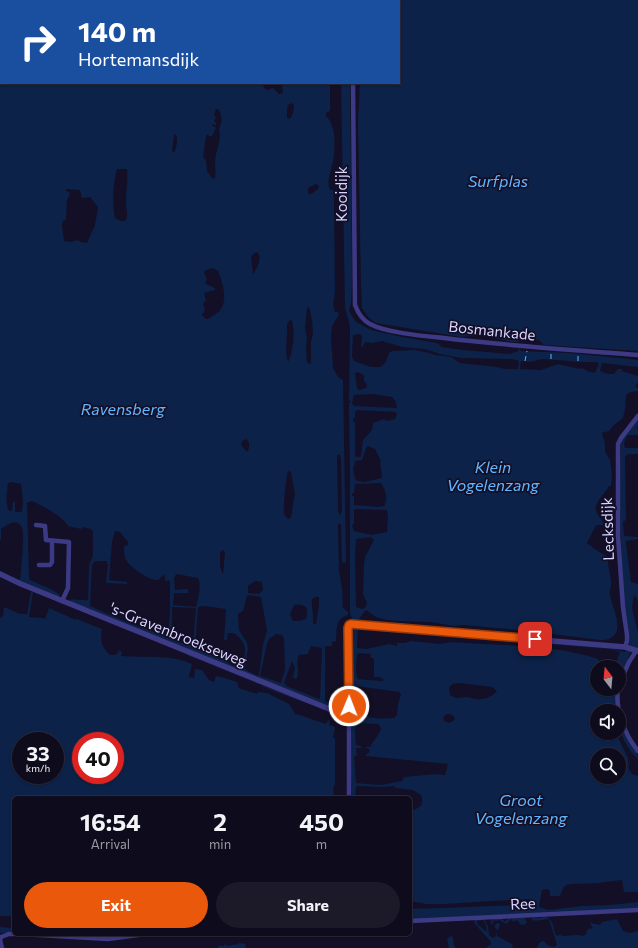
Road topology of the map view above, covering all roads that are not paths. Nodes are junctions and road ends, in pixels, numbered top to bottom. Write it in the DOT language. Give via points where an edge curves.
graph roads {
  1 [pos="353,84"];
  2 [pos="355,305"];
  3 [pos="638,355"];
  4 [pos="638,416"];
  5 [pos="36,525"];
  6 [pos="52,542"];
  7 [pos="39,566"];
  8 [pos="0,574"];
  9 [pos="62,601"];
  10 [pos="632,649"];
  11 [pos="626,669"];
  12 [pos="618,696"];
  13 [pos="348,717"];
  14 [pos="638,751"];
  15 [pos="349,796"];
  16 [pos="638,910"];
  17 [pos="412,921"];
  18 [pos="12,934"];
  19 [pos="56,936"];
  20 [pos="131,936"];
  21 [pos="0,940"];
  22 [pos="2,948"];
  1 -- 2 [label="street, Kooidijk"];
  2 -- 3 [label="street, Bosmankade" via="358,313 368,323 414,334 508,346"];
  4 -- 10 [label="street, Lecksdijk" via="618,444 618,536 627,641"];
  5 -- 6 [label="street" via="45,526 46,540"];
  6 -- 7 [label="street" via="52,562 50,565"];
  6 -- 9 [label="street" via="69,542 68,588"];
  8 -- 9 [label="street, 's-Gravenbroekseweg"];
  9 -- 13 [label="street, 's-Gravenbroekseweg"];
  10 -- 11 [label="street"];
  10 -- 13 [label="street" via="354,624"];
  12 -- 14 [label="street" via="624,726"];
  13 -- 15 [label="street"];
  16 -- 17 [label="street, Ree"];
  18 -- 21 [label="street" via="3,935"];
  19 -- 20 [label="street" via="108,939"];
  21 -- 22 [label="street"];
}
